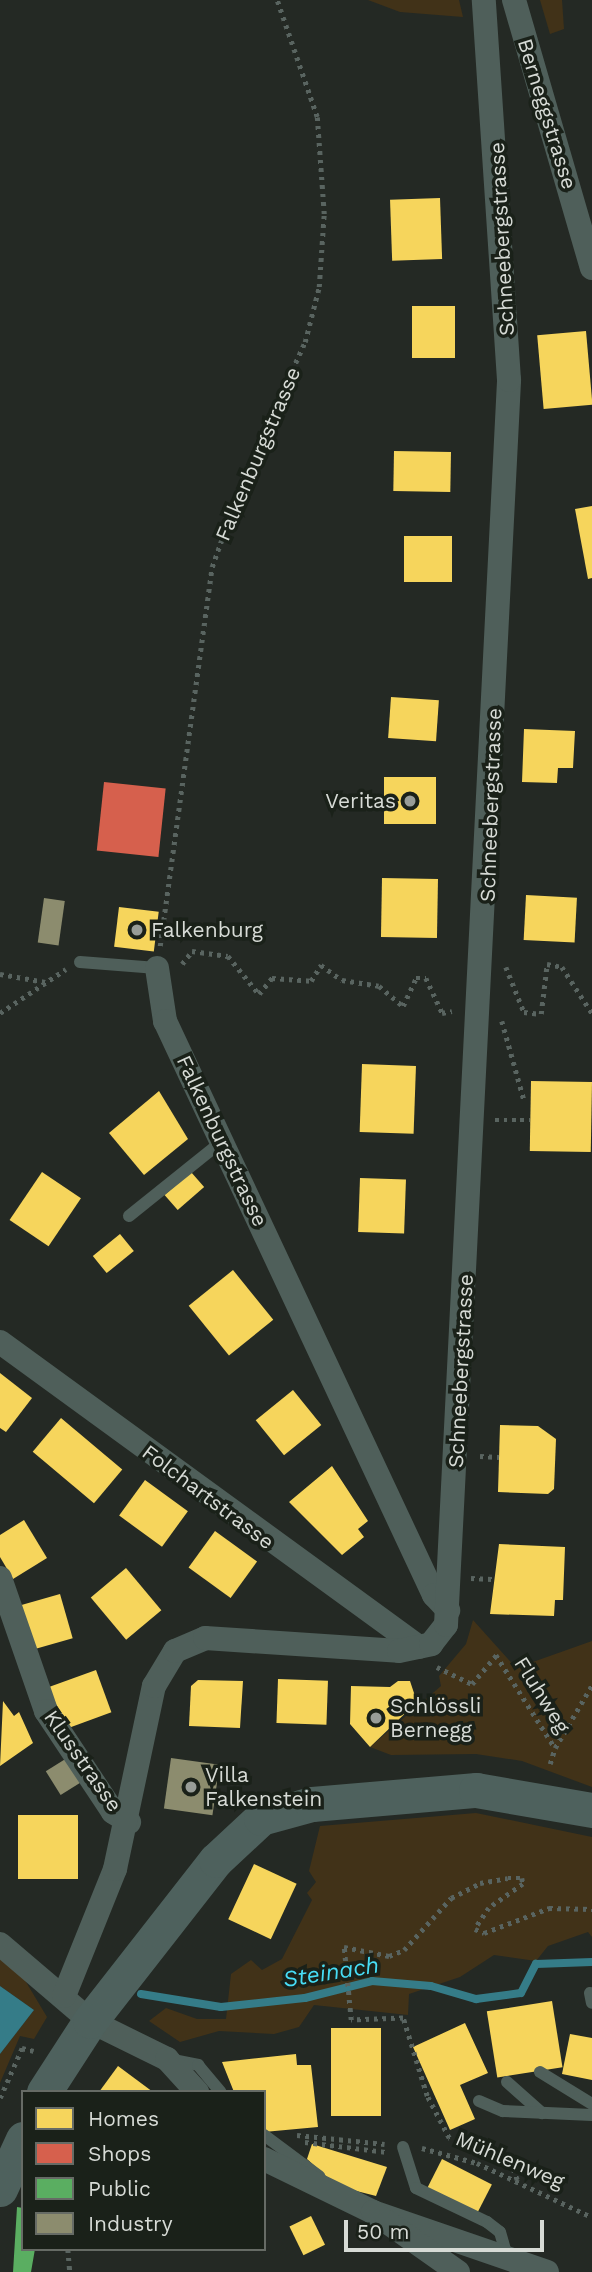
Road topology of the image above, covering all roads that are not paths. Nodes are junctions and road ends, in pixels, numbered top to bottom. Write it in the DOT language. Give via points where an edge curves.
graph roads {
  1 [pos="484,0"];
  2 [pos="514,0"];
  3 [pos="592,268"];
  4 [pos="79,962"];
  5 [pos="157,968"];
  6 [pos="221,1142"];
  7 [pos="129,1216"];
  8 [pos="0,1342"];
  9 [pos="0,1578"];
  10 [pos="448,1610"];
  11 [pos="419,1647"];
  12 [pos="592,1810"];
  13 [pos="129,1822"];
  14 [pos="0,1944"];
  15 [pos="64,1996"];
  16 [pos="90,2021"];
  17 [pos="167,2059"];
  18 [pos="540,2072"];
  19 [pos="507,2082"];
  20 [pos="45,2090"];
  21 [pos="195,2090"];
  22 [pos="219,2090"];
  23 [pos="479,2101"];
  24 [pos="592,2104"];
  25 [pos="542,2113"];
  26 [pos="592,2115"];
  27 [pos="21,2143"];
  28 [pos="268,2145"];
  29 [pos="403,2147"];
  30 [pos="0,2189"];
  31 [pos="373,2212"];
  32 [pos="506,2252"];
  33 [pos="458,2272"];
  34 [pos="547,2272"];
  1 -- 10 [label="street, Schneebergstrasse" via="509,380"];
  2 -- 3 [label="street, Berneggstrasse"];
  4 -- 5 [label="lane"];
  5 -- 6 [label="street, Falkenburgstrasse" via="165,1021"];
  6 -- 7 [label="lane"];
  6 -- 10 [label="street, Falkenburgstrasse" via="434,1595"];
  8 -- 11 [label="street, Folchartstrasse"];
  9 -- 13 [label="street, Klusstrasse" via="46,1711 113,1812"];
  10 -- 11 [label="street" via="441,1635"];
  11 -- 13 [label="street" via="189,1641 154,1686"];
  12 -- 16 [label="street" via="475,1790 312,1804 261,1818 216,1860"];
  13 -- 15 [label="street"];
  14 -- 15 [label="street"];
  15 -- 16 [label="street"];
  16 -- 17 [label="street"];
  16 -- 20 [label="street"];
  17 -- 21 [label="street"];
  17 -- 22 [label="lane" via="198,2065"];
  18 -- 24 [label="lane"];
  19 -- 25 [label="lane"];
  23 -- 25 [label="lane" via="503,2111"];
  25 -- 26 [label="lane"];
  27 -- 30 [label="street"];
  28 -- 31 [label="street" via="325,2192"];
  29 -- 32 [label="lane" via="416,2188 487,2222 499,2232"];
  31 -- 32 [label="street"];
  31 -- 33 [label="street"];
  32 -- 34 [label="street"];
}
